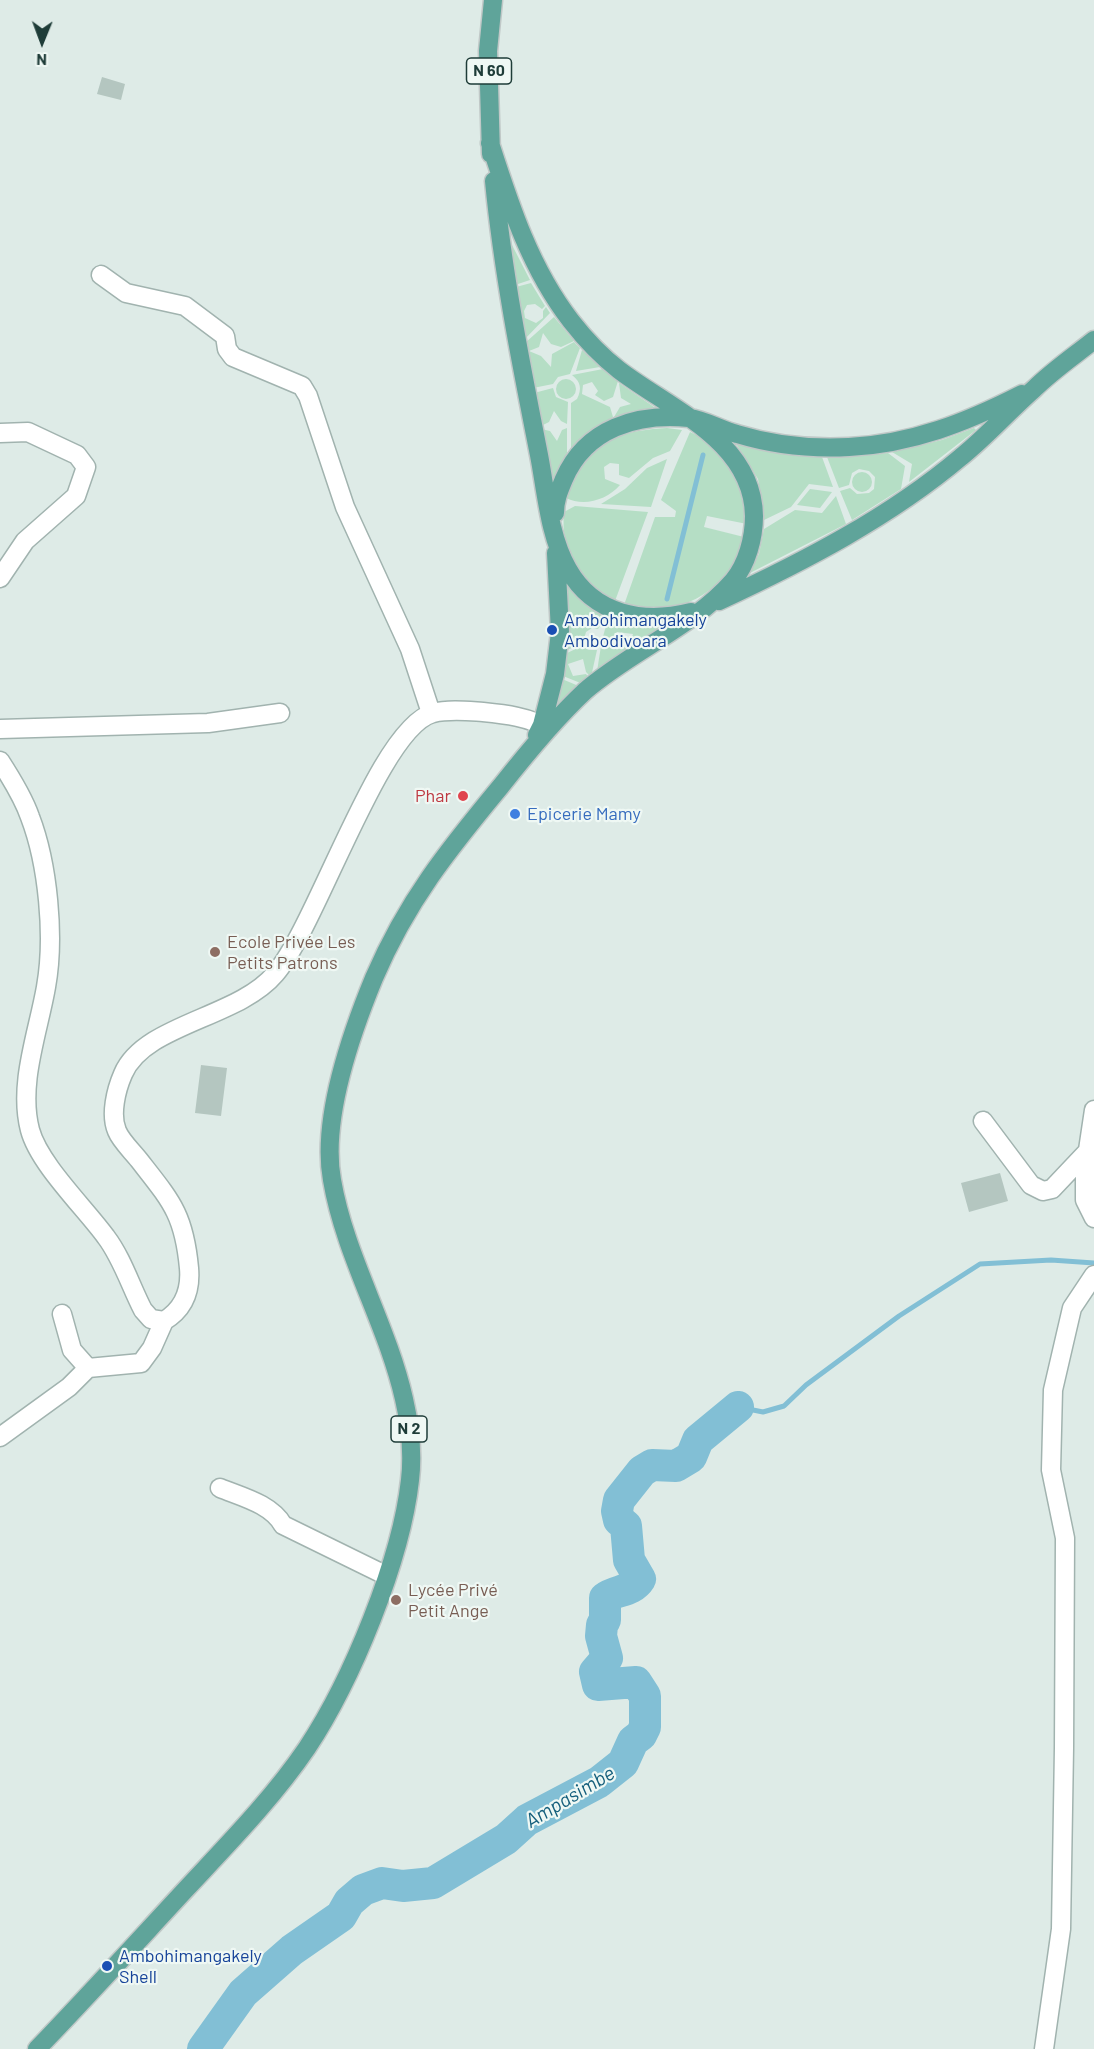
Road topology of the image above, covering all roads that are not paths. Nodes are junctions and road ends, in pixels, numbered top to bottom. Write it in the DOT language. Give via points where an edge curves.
graph roads {
  1 [pos="493,0"];
  2 [pos="490,143"];
  3 [pos="101,275"];
  4 [pos="1094,340"];
  5 [pos="1034,388"];
  6 [pos="691,418"];
  7 [pos="0,433"];
  8 [pos="555,537"];
  9 [pos="0,578"];
  10 [pos="706,607"];
  11 [pos="280,713"];
  12 [pos="431,713"];
  13 [pos="545,727"];
  14 [pos="0,729"];
  15 [pos="0,761"];
  16 [pos="1094,1110"];
  17 [pos="983,1121"];
  18 [pos="1087,1152"];
  19 [pos="1094,1218"];
  20 [pos="1094,1275"];
  21 [pos="62,1314"];
  22 [pos="164,1321"];
  23 [pos="88,1368"];
  24 [pos="0,1437"];
  25 [pos="220,1488"];
  26 [pos="387,1576"];
  27 [pos="37,2049"];
  28 [pos="1044,2049"];
  1 -- 2 [label="main road, N 60" via="488,51"];
  2 -- 6 [label="main road" via="513,218 571,321 618,369"];
  2 -- 8 [label="main road" via="500,242"];
  3 -- 12 [label="street" via="126,293 185,306 225,336 233,357 302,386 345,507 410,649"];
  4 -- 5 [label="main road"];
  5 -- 6 [label="main road" via="934,433 849,447 797,447 756,440"];
  5 -- 10 [label="main road" via="960,459 902,501 764,580"];
  6 -- 8 [label="main road" via="644,420 611,427 585,445 570,465 555,500"];
  6 -- 10 [label="main road" via="728,449 747,479 754,509 747,556 736,577"];
  7 -- 9 [label="street" via="28,432 77,455 86,467 76,496 25,542"];
  8 -- 10 [label="main road" via="567,568 577,581 623,615 669,617"];
  8 -- 13 [label="main road" via="560,632"];
  10 -- 13 [label="main road" via="638,651"];
  11 -- 14 [label="street" via="208,723"];
  12 -- 13 [label="street" via="460,710 499,714"];
  12 -- 22 [label="street" via="392,751 375,779 297,945 275,975 249,998 155,1040 137,1054 123,1073 112,1116 117,1132 173,1204 186,1235 190,1278 186,1297 178,1312"];
  13 -- 26 [label="main road, N 2" via="436,865 399,924 372,984 337,1099 331,1132 332,1178 345,1227 395,1368 409,1428 411,1474 405,1513"];
  15 -- 22 [label="street" via="30,816 42,865 49,922 47,985 26,1106 31,1132 41,1154 108,1240 143,1310 151,1319"];
  16 -- 18 [label="street"];
  17 -- 18 [label="street" via="1030,1185 1043,1191 1052,1189"];
  18 -- 19 [label="street" via="1085,1200"];
  20 -- 28 [label="street" via="1072,1308 1053,1390 1051,1470 1065,1538 1064,1748 1061,1929"];
  21 -- 23 [label="street" via="72,1350"];
  22 -- 23 [label="street" via="141,1363"];
  23 -- 24 [label="street" via="69,1387"];
  25 -- 26 [label="street" via="265,1507 283,1525"];
  26 -- 27 [label="main road, N 2" via="340,1687 319,1729 292,1769"];
}
